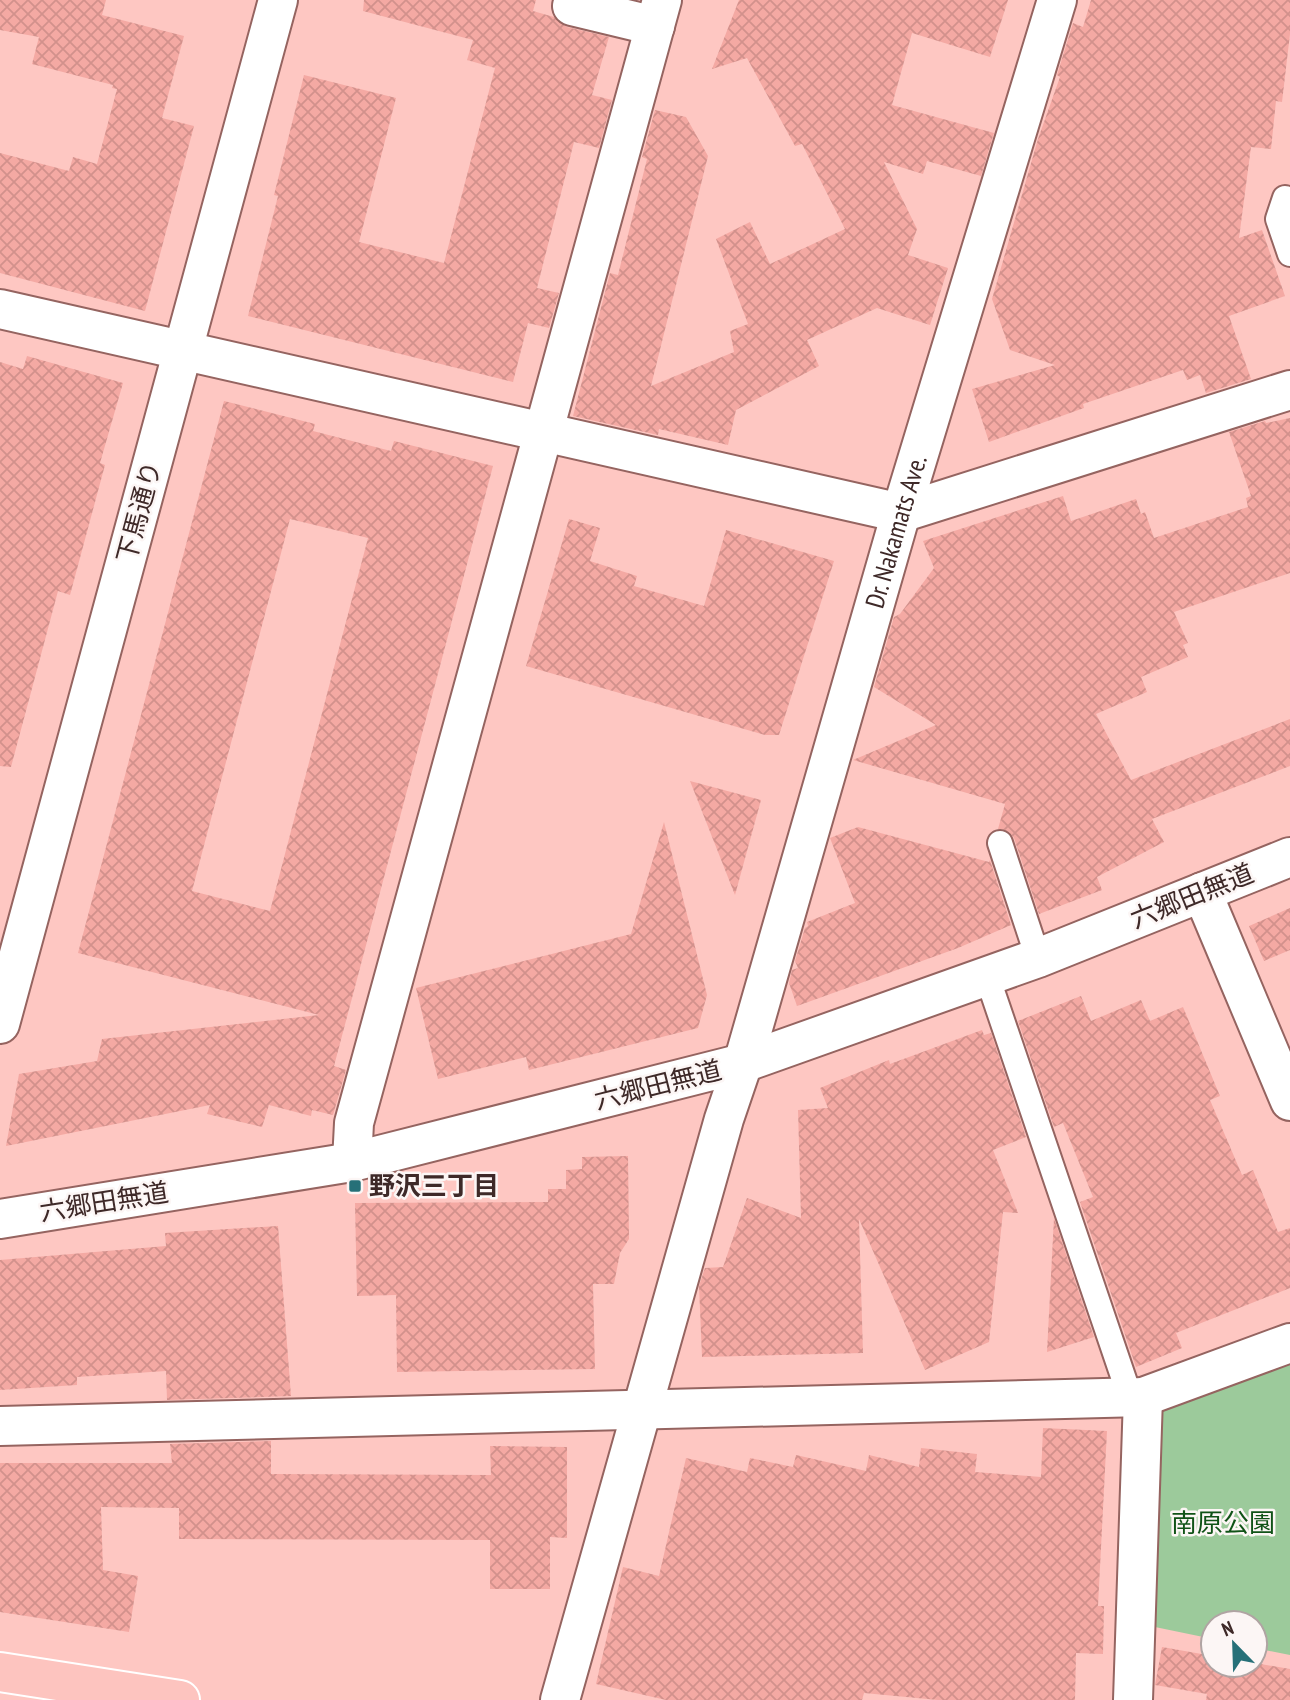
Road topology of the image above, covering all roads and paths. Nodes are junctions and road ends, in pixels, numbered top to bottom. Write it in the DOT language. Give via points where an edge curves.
graph roads {
  1 [pos="278,0"];
  2 [pos="1057,0"];
  3 [pos="572,6"];
  4 [pos="658,13"];
  5 [pos="1284,198"];
  6 [pos="1290,254"];
  7 [pos="0,309"];
  8 [pos="183,351"];
  9 [pos="1290,390"];
  10 [pos="544,432"];
  11 [pos="901,513"];
  12 [pos="1000,843"];
  13 [pos="1290,857"];
  14 [pos="1202,892"];
  15 [pos="1038,958"];
  16 [pos="988,976"];
  17 [pos="5,987"];
  18 [pos="0,1024"];
  19 [pos="743,1063"];
  20 [pos="1290,1101"];
  21 [pos="352,1162"];
  22 [pos="0,1219"];
  23 [pos="1290,1343"];
  24 [pos="1136,1397"];
  25 [pos="641,1409"];
  26 [pos="0,1426"];
  27 [pos="0,1672"];
  28 [pos="180,1700"];
  29 [pos="560,1700"];
  30 [pos="1133,1700"];
  1 -- 8 [label="street, 下馬通り"];
  2 -- 11 [label="street, Dr. Nakamats Ave."];
  3 -- 4 [label="street"];
  4 -- 10 [label="street"];
  5 -- 6 [label="lane" via="1278,219"];
  7 -- 8 [label="street"];
  8 -- 10 [label="street"];
  8 -- 17 [label="street, 下馬通り"];
  9 -- 11 [label="street"];
  10 -- 11 [label="street"];
  10 -- 21 [label="street" via="354,1123"];
  11 -- 19 [label="street, Dr. Nakamats Ave."];
  12 -- 15 [label="lane"];
  13 -- 14 [label="street, 六郷田無道"];
  14 -- 15 [label="street, 六郷田無道"];
  14 -- 20 [label="street"];
  15 -- 16 [label="street, 六郷田無道"];
  16 -- 19 [label="street, 六郷田無道"];
  16 -- 24 [label="lane"];
  17 -- 18 [label="street, 下馬通り"];
  19 -- 21 [label="street, 六郷田無道"];
  19 -- 25 [label="street, Dr. Nakamats Ave."];
  21 -- 22 [label="street, 六郷田無道"];
  23 -- 24 [label="street"];
  24 -- 25 [label="street"];
  24 -- 30 [label="street"];
  25 -- 26 [label="street"];
  25 -- 29 [label="street, Dr. Nakamats Ave."];
  27 -- 28 [label="main road"];
}
